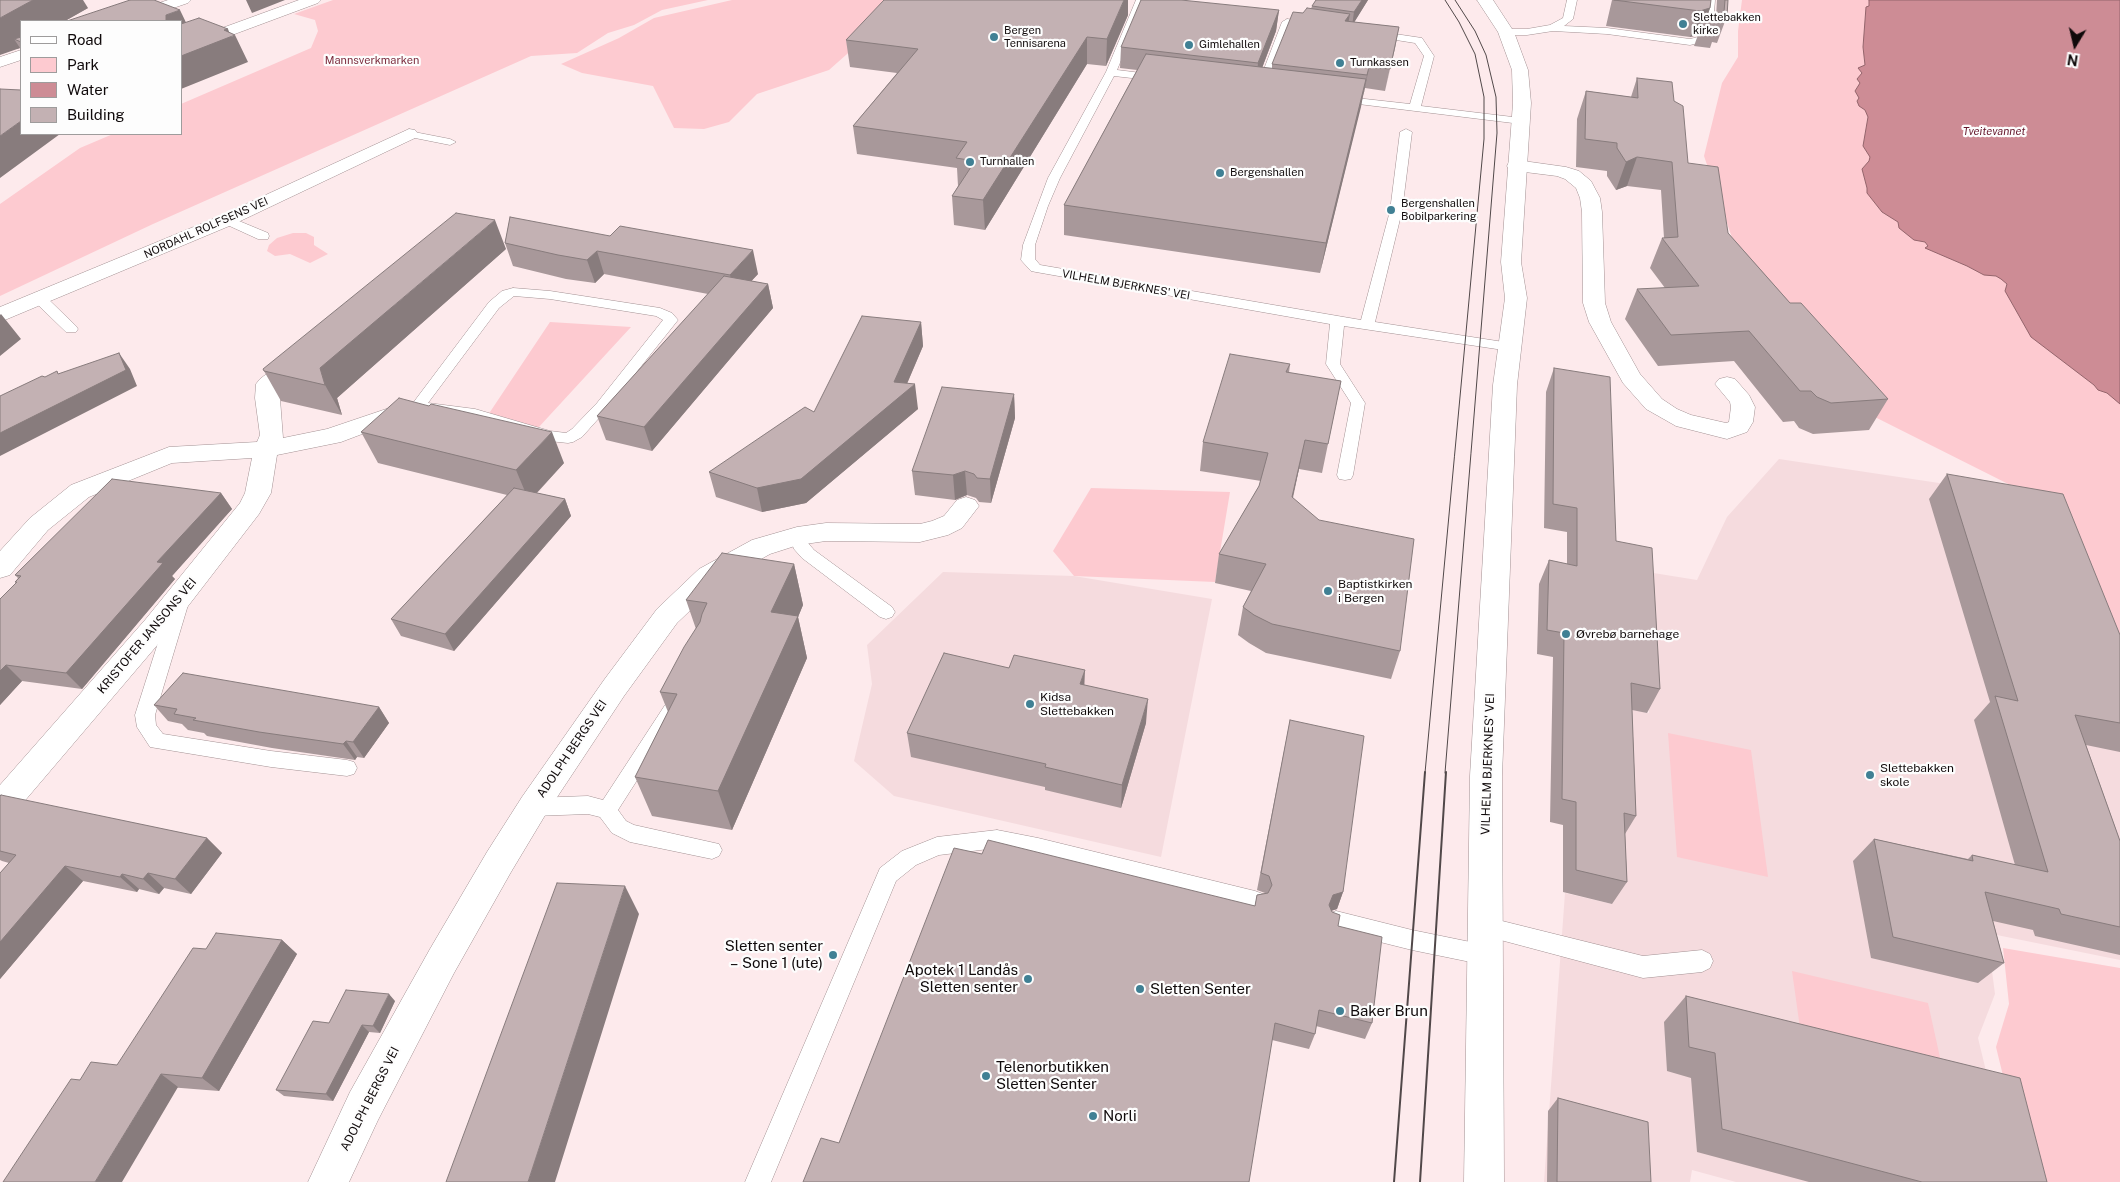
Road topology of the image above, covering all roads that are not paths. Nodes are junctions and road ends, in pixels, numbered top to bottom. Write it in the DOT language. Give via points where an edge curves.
graph roads {
  1 [pos="183,0"];
  2 [pos="313,0"];
  3 [pos="1141,0"];
  4 [pos="1485,0"];
  5 [pos="1572,0"];
  6 [pos="1710,0"];
  7 [pos="123,20"];
  8 [pos="1324,27"];
  9 [pos="1553,28"];
  10 [pos="1362,32"];
  11 [pos="1506,32"];
  12 [pos="182,49"];
  13 [pos="20,54"];
  14 [pos="0,62"];
  15 [pos="1112,72"];
  16 [pos="1165,79"];
  17 [pos="1261,90"];
  18 [pos="1328,98"];
  19 [pos="1415,108"];
  20 [pos="1521,121"];
  21 [pos="1406,132"];
  22 [pos="409,134"];
  23 [pos="450,142"];
  24 [pos="1516,166"];
  25 [pos="227,220"];
  26 [pos="263,236"];
  27 [pos="40,299"];
  28 [pos="0,315"];
  29 [pos="1337,321"];
  30 [pos="1367,326"];
  31 [pos="71,329"];
  32 [pos="319,343"];
  33 [pos="1510,347"];
  34 [pos="1727,384"];
  35 [pos="418,406"];
  36 [pos="266,448"];
  37 [pos="1345,475"];
  38 [pos="966,506"];
  39 [pos="797,536"];
  40 [pos="0,568"];
  41 [pos="178,600"];
  42 [pos="886,612"];
  43 [pos="679,698"];
  44 [pos="347,768"];
  45 [pos="0,807"];
  46 [pos="533,807"];
  47 [pos="607,811"];
  48 [pos="712,850"];
  49 [pos="1255,901"];
  50 [pos="1341,923"];
  51 [pos="1486,927"];
  52 [pos="1485,955"];
  53 [pos="1702,960"];
  54 [pos="328,1182"];
  55 [pos="758,1182"];
  56 [pos="1484,1182"];
  1 -- 7 [label="street"];
  2 -- 12 [label="street"];
  3 -- 15 [label="lane, VILHELM BJERKNES' VEI"];
  4 -- 11 [label="street, VILHELM BJERKNES' VEI"];
  5 -- 9 [label="lane" via="1568,19"];
  6 -- 9 [label="lane" via="1707,38 1690,42"];
  8 -- 17 [label="lane" via="1287,22"];
  9 -- 11 [label="lane"];
  10 -- 19 [label="lane" via="1418,40 1429,56"];
  11 -- 20 [label="street, VILHELM BJERKNES' VEI" via="1520,70"];
  13 -- 14 [label="street"];
  15 -- 16 [label="lane"];
  15 -- 29 [label="lane, VILHELM BJERKNES' VEI" via="1054,178 1029,245 1028,260 1036,268 1058,274"];
  18 -- 19 [label="lane"];
  19 -- 20 [label="lane"];
  20 -- 24 [label="street, VILHELM BJERKNES' VEI"];
  21 -- 30 [label="lane" via="1396,211"];
  22 -- 23 [label="lane"];
  22 -- 25 [label="street, NORDAHL ROLFSENS VEI"];
  24 -- 33 [label="street, VILHELM BJERKNES' VEI" via="1511,262 1516,298"];
  24 -- 34 [label="street" via="1566,173 1580,179 1584,185 1592,212 1594,303 1606,335 1631,378 1654,404 1684,421 1727,431 1738,427 1743,407"];
  25 -- 26 [label="lane"];
  25 -- 27 [label="street, NORDAHL ROLFSENS VEI"];
  27 -- 28 [label="street, NORDAHL ROLFSENS VEI"];
  27 -- 31 [label="lane"];
  29 -- 30 [label="lane, VILHELM BJERKNES' VEI"];
  29 -- 37 [label="lane" via="1333,364 1358,403"];
  30 -- 33 [label="lane, VILHELM BJERKNES' VEI"];
  32 -- 36 [label="street, KRISTOFER JANSONS VEI" via="268,384 266,398 272,434"];
  33 -- 51 [label="street, VILHELM BJERKNES' VEI" via="1505,385 1486,776"];
  35 -- 35 [label="lane" via="475,414 549,436 568,438 577,433 602,406 671,320 660,312 619,305 523,292 507,294 494,305"];
  35 -- 36 [label="street" via="332,436"];
  36 -- 40 [label="street" via="169,455 80,491 39,524"];
  36 -- 41 [label="street, KRISTOFER JANSONS VEI" via="258,493 250,508"];
  38 -- 39 [label="street, ADOLPH BERGS VEI" via="953,522 940,529 920,533 826,532"];
  39 -- 42 [label="lane" via="808,554"];
  39 -- 46 [label="street, ADOLPH BERGS VEI" via="761,547 737,559 709,576 687,595 648,641"];
  41 -- 44 [label="lane" via="144,715 147,727 157,741 271,760"];
  41 -- 45 [label="street, KRISTOFER JANSONS VEI"];
  43 -- 47 [label="lane"];
  46 -- 47 [label="lane" via="588,805"];
  46 -- 54 [label="street, ADOLPH BERGS VEI" via="442,961 364,1106"];
  47 -- 48 [label="lane" via="619,827 630,833"];
  49 -- 55 [label="lane" via="997,839 937,846 909,858 888,875"];
  50 -- 52 [label="lane"];
  51 -- 52 [label="street, VILHELM BJERKNES' VEI"];
  51 -- 53 [label="lane" via="1643,967"];
  52 -- 56 [label="street, VILHELM BJERKNES' VEI"];
}
